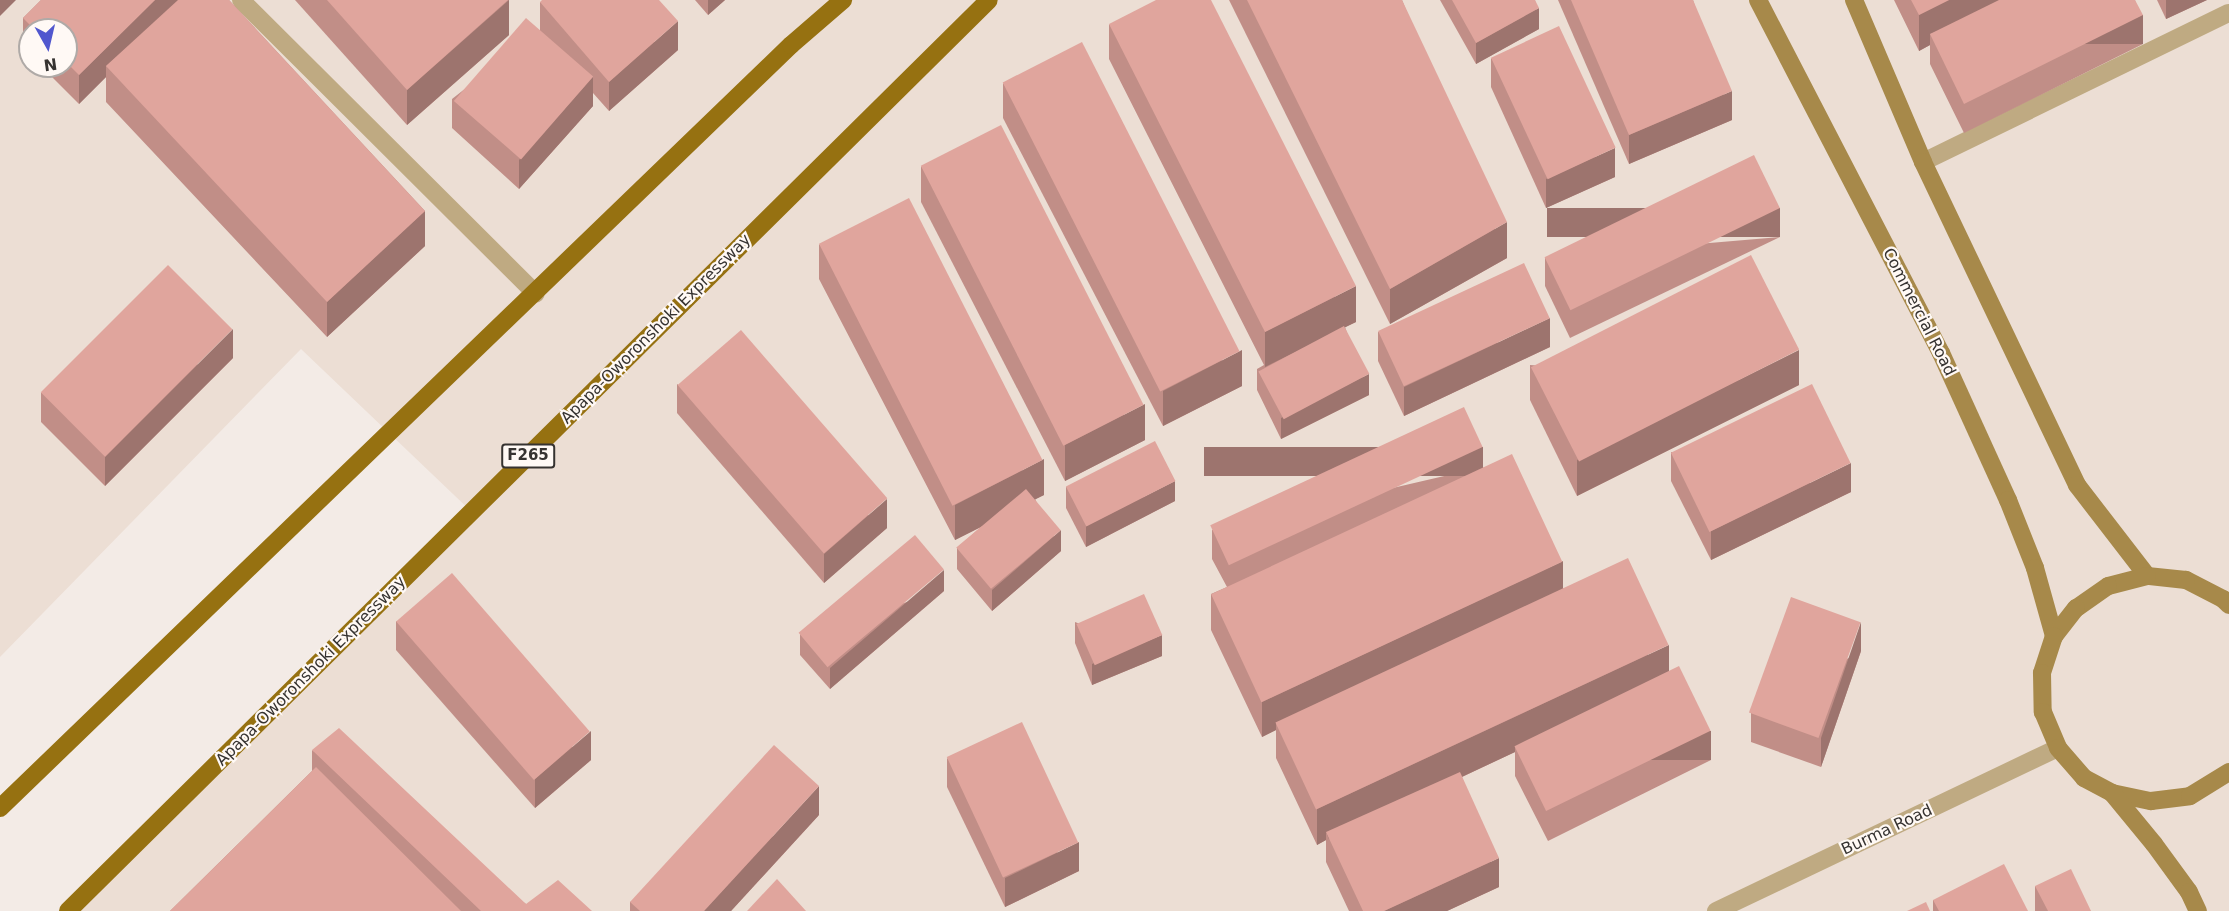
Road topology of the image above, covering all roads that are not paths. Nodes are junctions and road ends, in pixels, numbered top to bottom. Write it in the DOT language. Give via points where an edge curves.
graph roads {
  1 [pos="241,0"];
  2 [pos="843,0"];
  3 [pos="989,0"];
  4 [pos="1758,0"];
  5 [pos="1854,0"];
  6 [pos="2229,14"];
  7 [pos="1923,162"];
  8 [pos="536,294"];
  9 [pos="2146,576"];
  10 [pos="2229,605"];
  11 [pos="2054,636"];
  12 [pos="2058,748"];
  13 [pos="2229,772"];
  14 [pos="2112,793"];
  15 [pos="0,808"];
  16 [pos="68,911"];
  17 [pos="1716,911"];
  18 [pos="2198,911"];
  1 -- 8 [label="street"];
  2 -- 8 [label="main road" via="791,45"];
  3 -- 16 [label="main road, Apapa-Oworonshoki Expressway / F265"];
  4 -- 11 [label="main road, Commercial Road" via="1941,353 2008,500 2035,568"];
  5 -- 7 [label="main road"];
  6 -- 7 [label="street"];
  7 -- 9 [label="main road" via="2077,485"];
  8 -- 15 [label="main road"];
  9 -- 10 [label="main road" via="2186,580"];
  9 -- 11 [label="main road" via="2108,586 2076,608"];
  11 -- 12 [label="main road" via="2042,673 2043,712"];
  12 -- 14 [label="main road" via="2084,778"];
  12 -- 17 [label="street, Burma Road"];
  13 -- 14 [label="main road" via="2190,796 2151,801"];
  14 -- 18 [label="main road" via="2189,892"];
}
